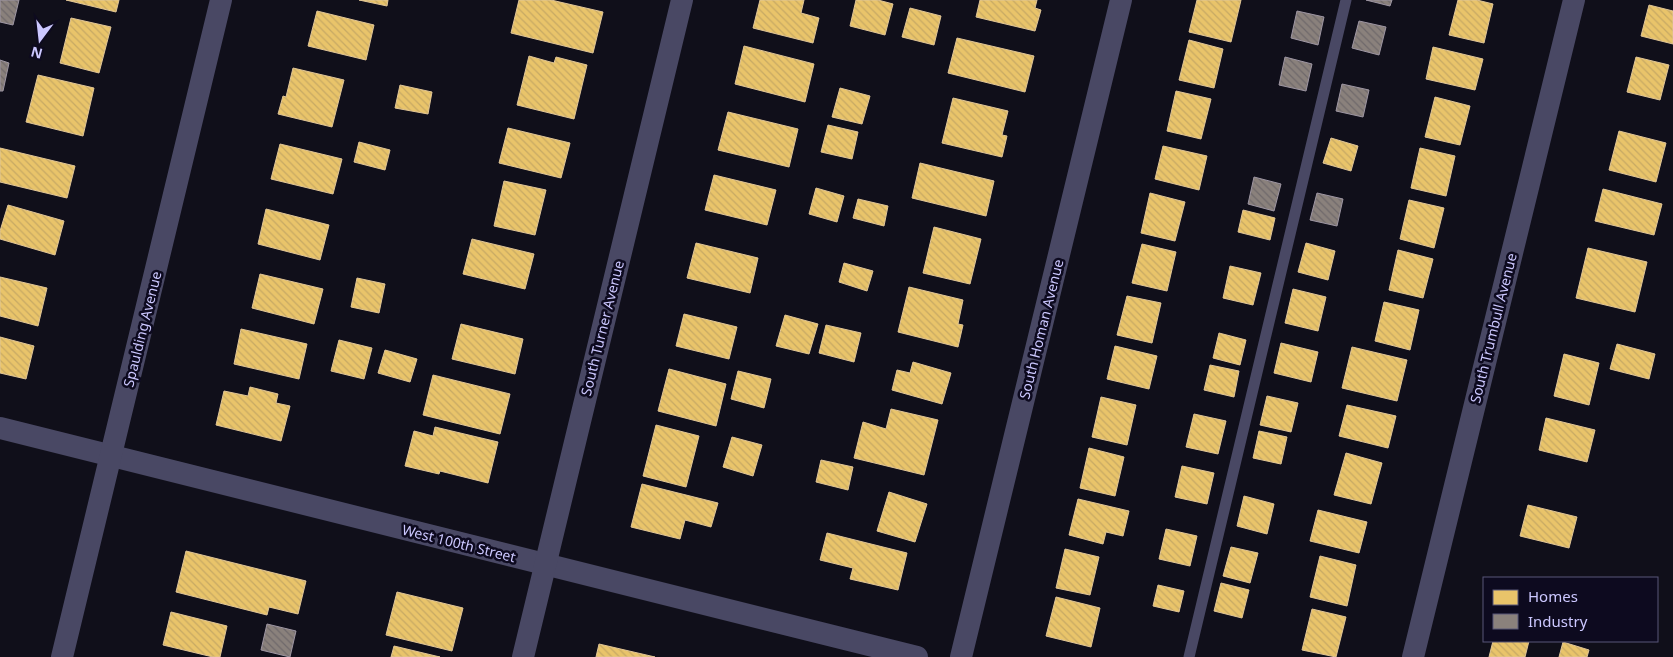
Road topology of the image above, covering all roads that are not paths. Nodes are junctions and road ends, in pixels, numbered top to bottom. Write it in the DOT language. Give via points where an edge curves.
graph roads {
  1 [pos="222,0"];
  2 [pos="682,0"];
  3 [pos="1121,0"];
  4 [pos="1346,0"];
  5 [pos="1574,0"];
  6 [pos="0,428"];
  7 [pos="111,456"];
  8 [pos="545,564"];
  9 [pos="62,657"];
  10 [pos="522,657"];
  11 [pos="918,657"];
  12 [pos="961,657"];
  13 [pos="1189,657"];
  14 [pos="1413,657"];
  1 -- 7 [label="street, Spaulding Avenue"];
  2 -- 8 [label="street, South Turner Avenue"];
  3 -- 12 [label="street, South Homan Avenue"];
  4 -- 13 [label="lane"];
  5 -- 14 [label="street, South Trumbull Avenue"];
  6 -- 7 [label="street, West 100th Street"];
  7 -- 8 [label="street, West 100th Street"];
  7 -- 9 [label="street, Spaulding Avenue"];
  8 -- 10 [label="street, South Turner Avenue"];
  8 -- 11 [label="street, West 100th Street"];
}
